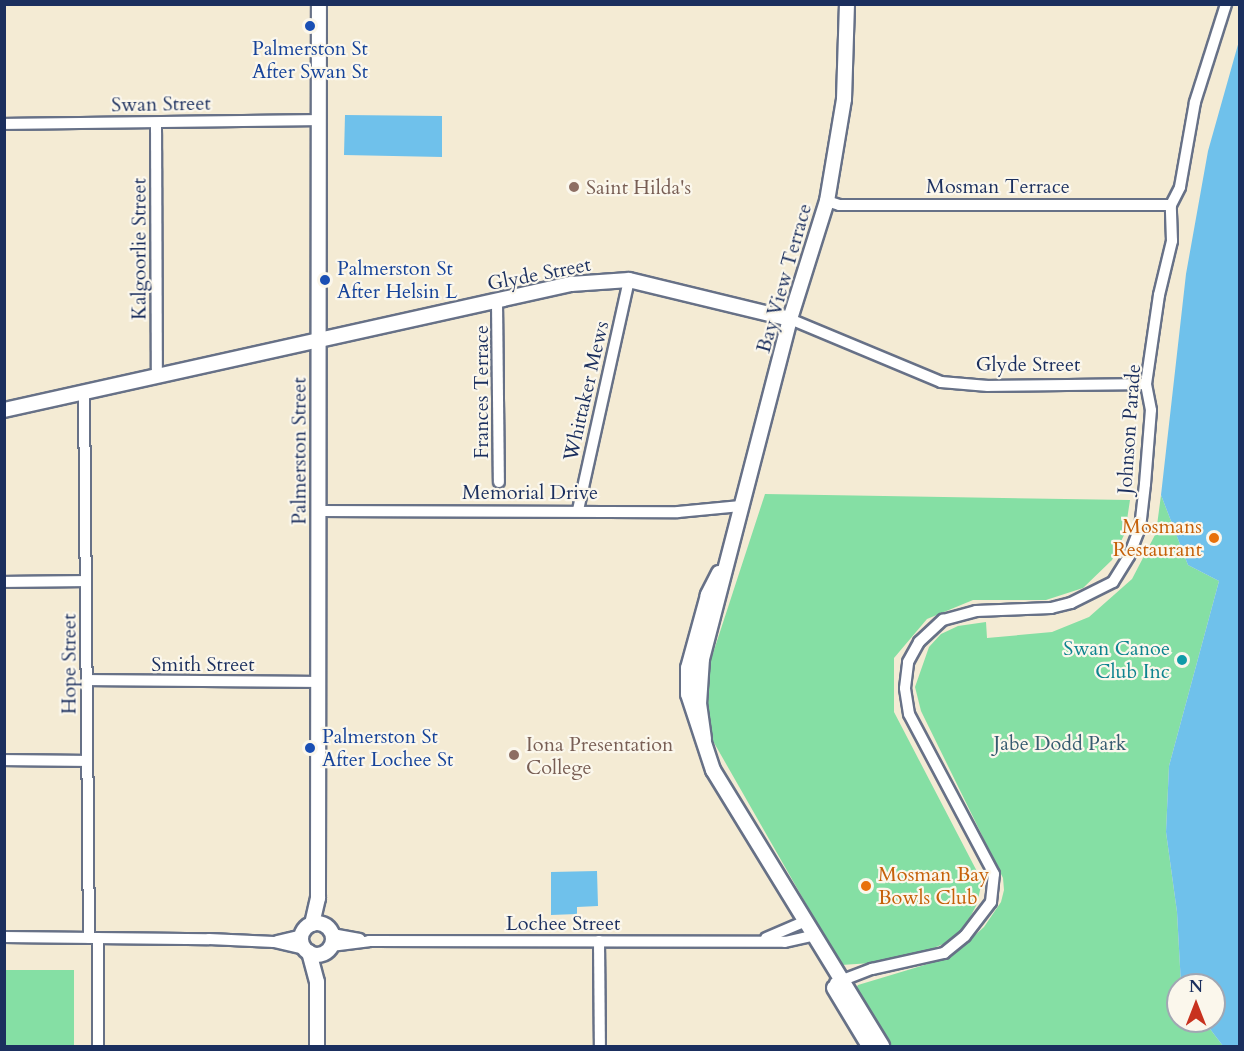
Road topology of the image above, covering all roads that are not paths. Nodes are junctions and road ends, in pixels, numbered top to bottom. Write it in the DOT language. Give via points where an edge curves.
graph roads {
  1 [pos="319,4"];
  2 [pos="847,4"];
  3 [pos="1226,4"];
  4 [pos="319,120"];
  5 [pos="156,123"];
  6 [pos="4,124"];
  7 [pos="827,201"];
  8 [pos="1171,205"];
  9 [pos="629,280"];
  10 [pos="497,302"];
  11 [pos="790,319"];
  12 [pos="318,340"];
  13 [pos="157,375"];
  14 [pos="1146,384"];
  15 [pos="84,391"];
  16 [pos="4,410"];
  17 [pos="499,482"];
  18 [pos="741,506"];
  19 [pos="578,510"];
  20 [pos="319,511"];
  21 [pos="86,581"];
  22 [pos="4,582"];
  23 [pos="87,680"];
  24 [pos="318,682"];
  25 [pos="4,760"];
  26 [pos="87,761"];
  27 [pos="318,898"];
  28 [pos="802,923"];
  29 [pos="312,924"];
  30 [pos="810,936"];
  31 [pos="4,937"];
  32 [pos="93,938"];
  33 [pos="329,939"];
  34 [pos="599,941"];
  35 [pos="757,941"];
  36 [pos="305,945"];
  37 [pos="317,982"];
  38 [pos="839,988"];
  39 [pos="98,1047"];
  40 [pos="317,1047"];
  41 [pos="600,1047"];
  42 [pos="869,1047"];
  43 [pos="882,1047"];
  1 -- 4 [label="street, Palmerston Street"];
  2 -- 7 [label="street, Bay View Terrace" via="844,99"];
  3 -- 8 [label="street, Johnson Parade" via="1196,102 1180,187"];
  4 -- 5 [label="street, Swan Street"];
  4 -- 12 [label="street, Palmerston Street"];
  5 -- 6 [label="street, Swan Street"];
  5 -- 13 [label="street, Kalgoorlie Street"];
  7 -- 8 [label="street, Mosman Terrace" via="839,205"];
  7 -- 11 [label="street, Bay View Terrace"];
  8 -- 14 [label="street, Johnson Parade" via="1172,241 1159,295"];
  9 -- 10 [label="street, Glyde Street" via="571,284"];
  9 -- 11 [label="street, Glyde Street"];
  9 -- 19 [label="street, Whittaker Mews"];
  10 -- 12 [label="street, Glyde Street"];
  10 -- 17 [label="street, Frances Terrace"];
  11 -- 14 [label="street, Glyde Street" via="941,382 988,386"];
  11 -- 18 [label="street, Bay View Terrace"];
  12 -- 13 [label="street, Glyde Street"];
  12 -- 20 [label="street, Palmerston Street"];
  13 -- 15 [label="street, Glyde Street"];
  14 -- 38 [label="street, Johnson Parade" via="1150,410 1140,528 1113,582 1071,603 1051,608 953,615 934,626 908,662 905,688 909,714 994,874 995,888 983,915 949,949 872,969"];
  15 -- 16 [label="street, Glyde Street"];
  15 -- 21 [label="street, Hope Street"];
  18 -- 19 [label="street, Memorial Drive" via="678,512"];
  18 -- 28 [label="street, Bay View Terrace" via="702,659 699,686 704,739 713,770"];
  19 -- 20 [label="street, Memorial Drive"];
  20 -- 24 [label="street, Palmerston Street"];
  21 -- 22 [label="street"];
  21 -- 23 [label="street, Hope Street"];
  23 -- 24 [label="street, Smith Street"];
  23 -- 26 [label="street, Hope Street"];
  24 -- 27 [label="street, Palmerston Street"];
  25 -- 26 [label="street"];
  26 -- 32 [label="street, Hope Street"];
  27 -- 29 [label="street, Palmerston Street"];
  27 -- 33 [label="street, Palmerston Street"];
  28 -- 30 [label="street, Bay View Terrace"];
  28 -- 35 [label="street, Lochee Street"];
  29 -- 33 [label="street"];
  29 -- 36 [label="street"];
  30 -- 35 [label="street, Lochee Street" via="785,942"];
  30 -- 38 [label="street, Bay View Terrace"];
  31 -- 32 [label="street"];
  32 -- 36 [label="street"];
  32 -- 39 [label="street, Hope Street"];
  33 -- 34 [label="street, Lochee Street"];
  33 -- 36 [label="street"];
  33 -- 37 [label="street"];
  34 -- 35 [label="street, Lochee Street"];
  34 -- 41 [label="street"];
  36 -- 37 [label="street"];
  37 -- 40 [label="street"];
  38 -- 42 [label="street, Bay View Terrace"];
  38 -- 43 [label="street, Bay View Terrace"];
}
